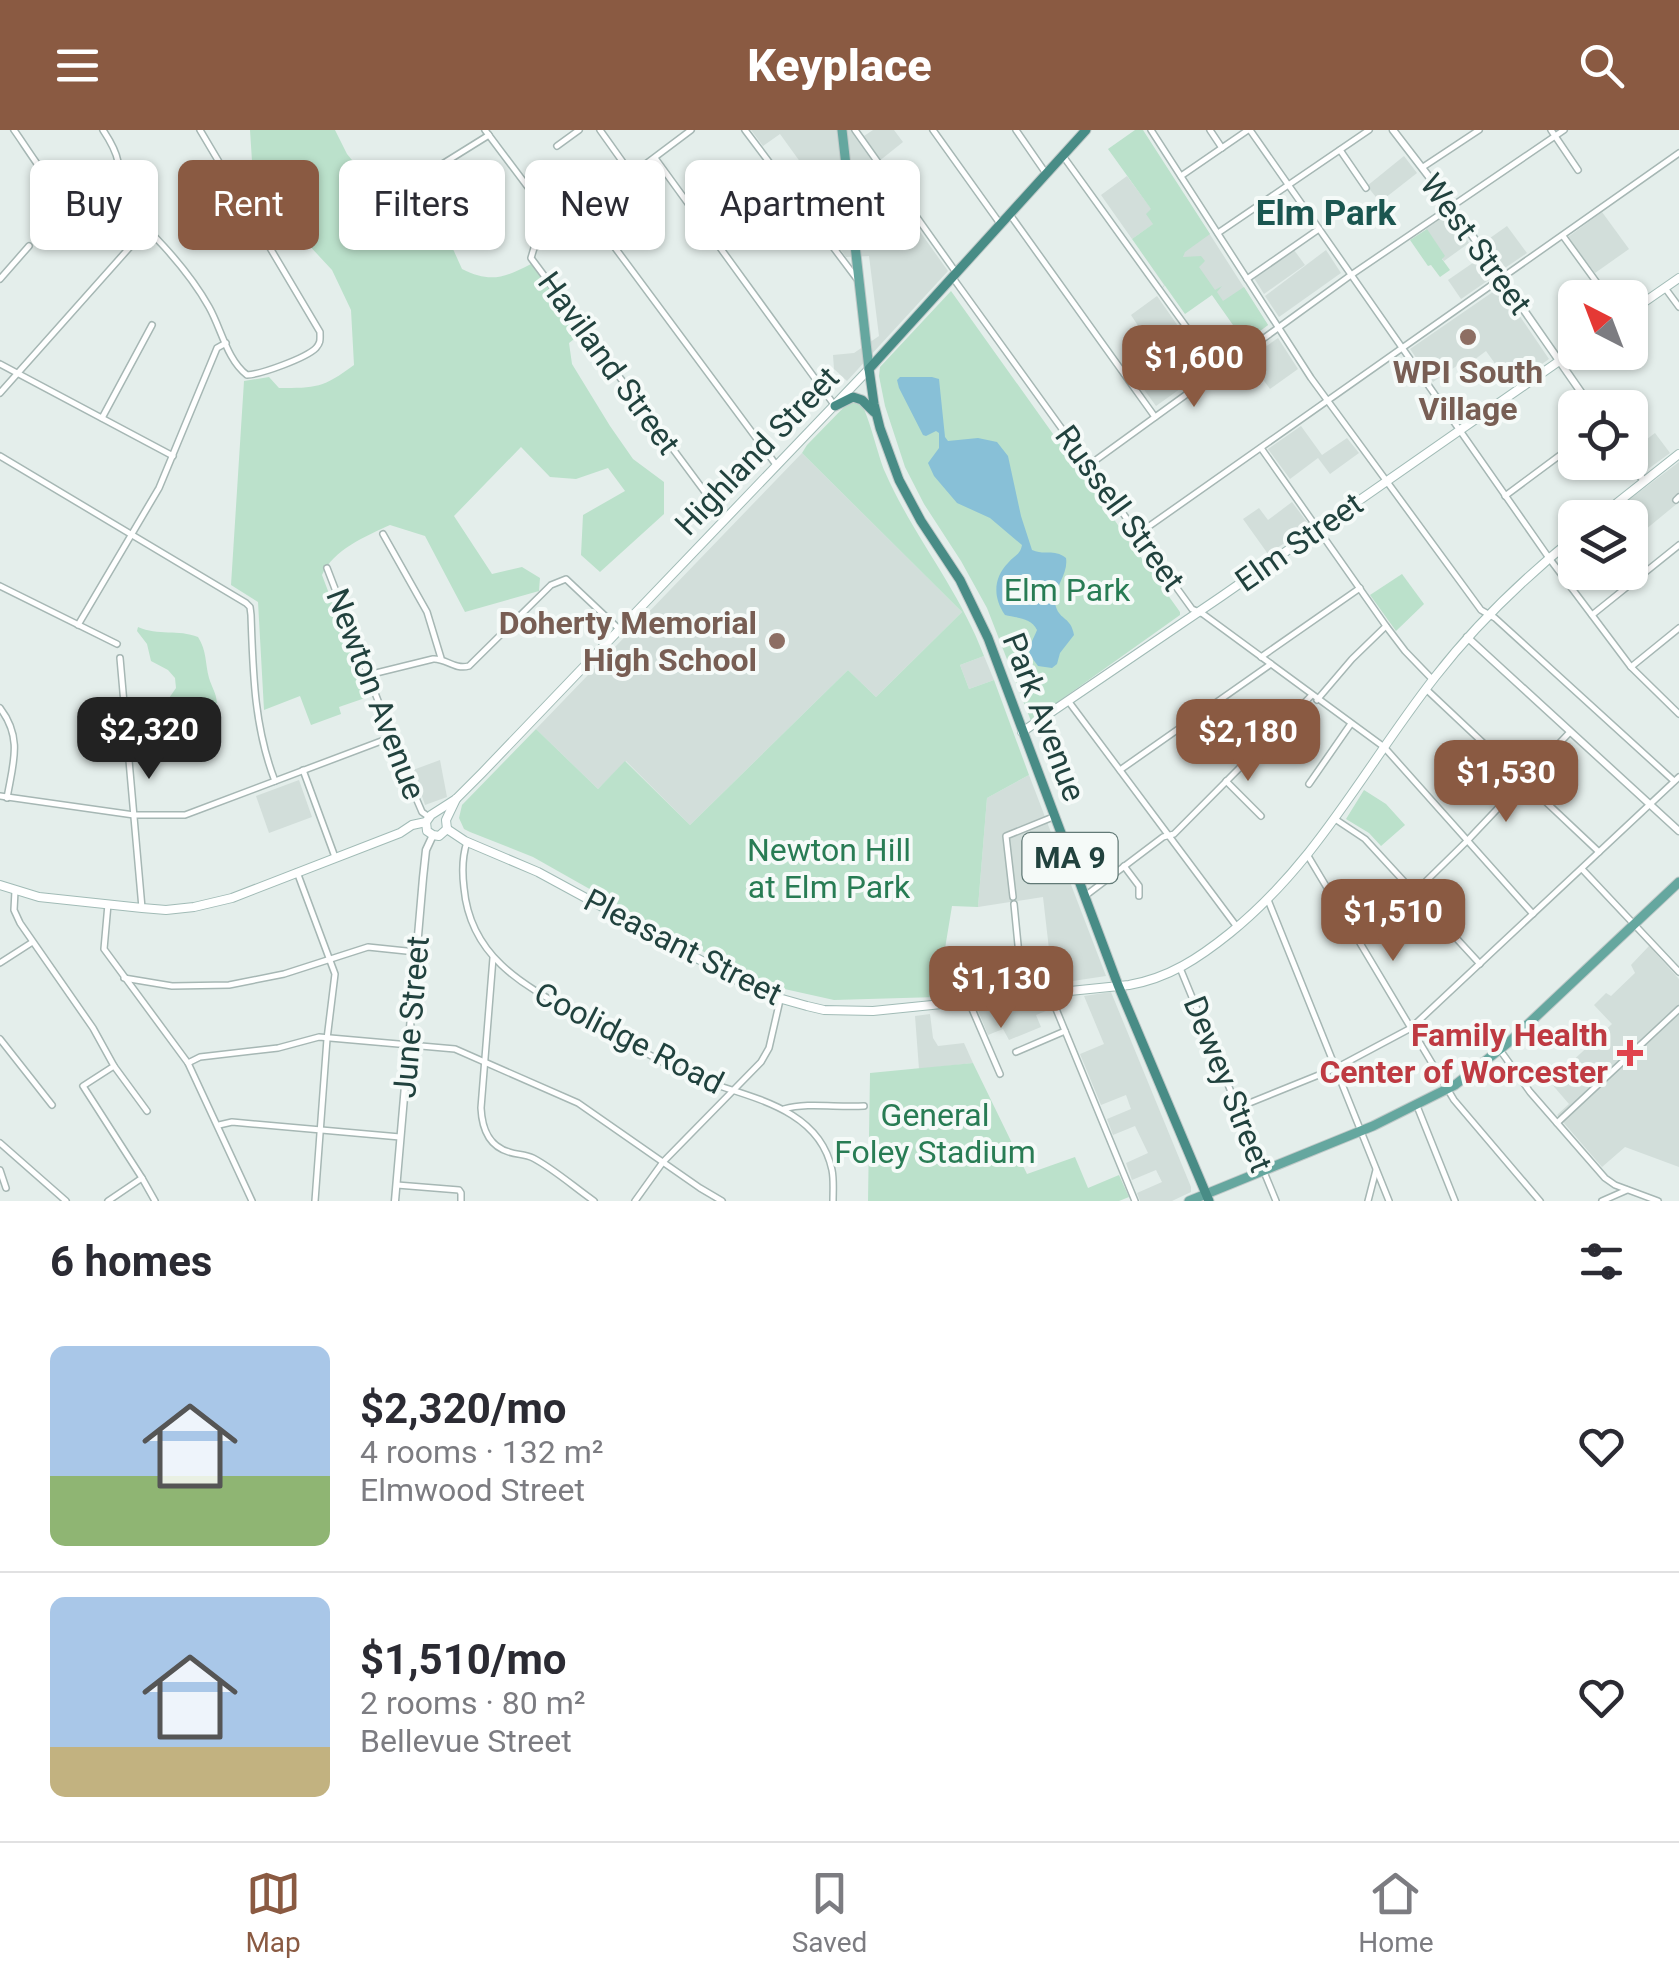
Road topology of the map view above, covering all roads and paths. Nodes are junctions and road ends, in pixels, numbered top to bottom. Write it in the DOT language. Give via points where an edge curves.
graph roads {
  1 [pos="14,130"];
  2 [pos="104,130"];
  3 [pos="200,130"];
  4 [pos="209,130"];
  5 [pos="579,130"];
  6 [pos="600,130"];
  7 [pos="690,130"];
  8 [pos="745,130"];
  9 [pos="842,130"];
  10 [pos="854,130"];
  11 [pos="933,130"];
  12 [pos="1016,130"];
  13 [pos="1086,130"];
  14 [pos="1151,130"];
  15 [pos="1210,130"];
  16 [pos="1249,130"];
  17 [pos="1369,130"];
  18 [pos="1392,130"];
  19 [pos="1478,130"];
  20 [pos="1564,130"];
  21 [pos="487,132"];
  22 [pos="682,133"];
  23 [pos="1553,133"];
  24 [pos="207,141"];
  25 [pos="557,146"];
  26 [pos="1222,148"];
  27 [pos="1340,150"];
  28 [pos="1679,153"];
  29 [pos="1062,156"];
  30 [pos="655,158"];
  31 [pos="36,160"];
  32 [pos="118,160"];
  33 [pos="445,160"];
  34 [pos="622,160"];
  35 [pos="652,160"];
  36 [pos="1422,168"];
  37 [pos="1578,170"];
  38 [pos="1047,174"];
  39 [pos="1181,176"];
  40 [pos="525,183"];
  41 [pos="1289,185"];
  42 [pos="1366,188"];
  43 [pos="1451,205"];
  44 [pos="1010,214"];
  45 [pos="1001,225"];
  46 [pos="1320,229"];
  47 [pos="1218,233"];
  48 [pos="1564,236"];
  49 [pos="158,242"];
  50 [pos="29,246"];
  51 [pos="127,250"];
  52 [pos="535,250"];
  53 [pos="617,250"];
  54 [pos="1351,275"];
  55 [pos="955,276"];
  56 [pos="1247,278"];
  57 [pos="1502,278"];
  58 [pos="1679,278"];
  59 [pos="0,279"];
  60 [pos="1595,280"];
  61 [pos="859,282"];
  62 [pos="1665,288"];
  63 [pos="1648,300"];
  64 [pos="1679,308"];
  65 [pos="152,324"];
  66 [pos="1278,327"];
  67 [pos="226,343"];
  68 [pos="1402,348"];
  69 [pos="1558,360"];
  70 [pos="1558,362"];
  71 [pos="0,364"];
  72 [pos="870,369"];
  73 [pos="1218,371"];
  74 [pos="16,374"];
  75 [pos="0,393"];
  76 [pos="1328,401"];
  77 [pos="835,406"];
  78 [pos="876,415"];
  79 [pos="1155,417"];
  80 [pos="102,418"];
  81 [pos="1460,430"];
  82 [pos="1261,448"];
  83 [pos="1679,454"];
  84 [pos="0,456"];
  85 [pos="173,456"];
  86 [pos="1558,456"];
  87 [pos="1089,464"];
  88 [pos="777,466"];
  89 [pos="1386,481"];
  90 [pos="1644,481"];
  91 [pos="1504,496"];
  92 [pos="1620,500"];
  93 [pos="726,520"];
  94 [pos="1318,529"];
  95 [pos="382,534"];
  96 [pos="1138,534"];
  97 [pos="132,535"];
  98 [pos="1679,545"];
  99 [pos="1558,550"];
  100 [pos="1549,558"];
  101 [pos="327,568"];
  102 [pos="0,586"];
  103 [pos="1360,588"];
  104 [pos="1198,612"];
  105 [pos="1489,614"];
  106 [pos="1592,615"];
  107 [pos="78,625"];
  108 [pos="1386,626"];
  109 [pos="1679,628"];
  110 [pos="620,630"];
  111 [pos="1468,637"];
  112 [pos="117,644"];
  113 [pos="1261,657"];
  114 [pos="120,658"];
  115 [pos="440,658"];
  116 [pos="1271,664"];
  117 [pos="1632,667"];
  118 [pos="368,675"];
  119 [pos="1433,680"];
  120 [pos="1426,689"];
  121 [pos="1314,698"];
  122 [pos="1069,702"];
  123 [pos="0,708"];
  124 [pos="1679,714"];
  125 [pos="1350,724"];
  126 [pos="1022,732"];
  127 [pos="1570,732"];
  128 [pos="392,737"];
  129 [pos="1384,747"];
  130 [pos="302,770"];
  131 [pos="1120,770"];
  132 [pos="1676,779"];
  133 [pos="274,780"];
  134 [pos="1523,780"];
  135 [pos="1226,781"];
  136 [pos="1309,784"];
  137 [pos="4,797"];
  138 [pos="456,800"];
  139 [pos="1650,804"];
  140 [pos="134,815"];
  141 [pos="1054,816"];
  142 [pos="1261,816"];
  143 [pos="1335,819"];
  144 [pos="430,824"];
  145 [pos="447,825"];
  146 [pos="1679,831"];
  147 [pos="1168,834"];
  148 [pos="1467,841"];
  149 [pos="467,842"];
  150 [pos="1600,852"];
  151 [pos="1308,856"];
  152 [pos="335,858"];
  153 [pos="1124,866"];
  154 [pos="1582,869"];
  155 [pos="297,872"];
  156 [pos="1679,882"];
  157 [pos="0,885"];
  158 [pos="15,890"];
  159 [pos="1416,891"];
  160 [pos="1085,896"];
  161 [pos="1139,896"];
  162 [pos="1268,900"];
  163 [pos="108,904"];
  164 [pos="142,908"];
  165 [pos="1534,914"];
  166 [pos="1634,923"];
  167 [pos="1236,928"];
  168 [pos="32,943"];
  169 [pos="416,952"];
  170 [pos="493,958"];
  171 [pos="330,960"];
  172 [pos="0,963"];
  173 [pos="1480,964"];
  174 [pos="1180,968"];
  175 [pos="1679,972"];
  176 [pos="124,978"];
  177 [pos="1118,984"];
  178 [pos="1049,992"];
  179 [pos="1024,996"];
  180 [pos="780,1000"];
  181 [pos="969,1002"];
  182 [pos="1679,1009"];
  183 [pos="1412,1028"];
  184 [pos="1065,1031"];
  185 [pos="0,1039"];
  186 [pos="327,1039"];
  187 [pos="408,1045"];
  188 [pos="1500,1050"];
  189 [pos="1016,1052"];
  190 [pos="188,1063"];
  191 [pos="485,1063"];
  192 [pos="114,1066"];
  193 [pos="1336,1068"];
  194 [pos="1000,1074"];
  195 [pos="1448,1089"];
  196 [pos="732,1092"];
  197 [pos="1417,1105"];
  198 [pos="52,1106"];
  199 [pos="864,1106"];
  200 [pos="1238,1108"];
  201 [pos="784,1109"];
  202 [pos="148,1111"];
  203 [pos="1557,1123"];
  204 [pos="218,1126"];
  205 [pos="321,1130"];
  206 [pos="1362,1130"];
  207 [pos="400,1137"];
  208 [pos="0,1142"];
  209 [pos="663,1162"];
  210 [pos="0,1170"];
  211 [pos="1262,1170"];
  212 [pos="1376,1170"];
  213 [pos="142,1178"];
  214 [pos="397,1184"];
  215 [pos="6,1188"];
  216 [pos="1630,1191"];
  217 [pos="1208,1197"];
  218 [pos="66,1201"];
  219 [pos="108,1201"];
  220 [pos="155,1201"];
  221 [pos="252,1201"];
  222 [pos="315,1201"];
  223 [pos="395,1201"];
  224 [pos="460,1201"];
  225 [pos="594,1201"];
  226 [pos="635,1201"];
  227 [pos="722,1201"];
  228 [pos="834,1201"];
  229 [pos="1135,1201"];
  230 [pos="1189,1201"];
  231 [pos="1276,1201"];
  232 [pos="1368,1201"];
  233 [pos="1389,1201"];
  234 [pos="1455,1201"];
  235 [pos="1540,1201"];
  236 [pos="1602,1201"];
  237 [pos="1634,1201"];
  238 [pos="1658,1201"];
  1 -- 31 [label="street"];
  2 -- 32 [label="street"];
  3 -- 24 [label="street"];
  4 -- 24 [label="street"];
  5 -- 25 [label="street"];
  6 -- 34 [label="street"];
  7 -- 22 [label="street"];
  8 -- 61 [label="street"];
  9 -- 61 [label="main road, Park Avenue"];
  10 -- 55 [label="street, Russell Street"];
  11 -- 45 [label="street"];
  12 -- 38 [label="street"];
  13 -- 29 [label="highway, Highland Street"];
  14 -- 39 [label="street"];
  15 -- 26 [label="street"];
  16 -- 26 [label="street"];
  16 -- 41 [label="street"];
  17 -- 27 [label="street"];
  18 -- 36 [label="street, West Street"];
  19 -- 36 [label="street"];
  20 -- 23 [label="street"];
  21 -- 33 [label="street"];
  21 -- 40 [label="street"];
  22 -- 30 [label="street"];
  23 -- 37 [label="street"];
  23 -- 43 [label="street"];
  24 -- 67 [label="street" via="321,338 312,350 247,375"];
  26 -- 39 [label="street"];
  27 -- 41 [label="street"];
  27 -- 42 [label="street"];
  28 -- 48 [label="street"];
  29 -- 38 [label="highway, Highland Street"];
  29 -- 73 [label="street"];
  30 -- 35 [label="street"];
  30 -- 77 [label="street"];
  36 -- 43 [label="street, West Street"];
  38 -- 44 [label="highway, Highland Street"];
  39 -- 47 [label="street"];
  41 -- 46 [label="street"];
  41 -- 47 [label="street"];
  43 -- 54 [label="street"];
  43 -- 57 [label="street, West Street"];
  44 -- 45 [label="highway, Highland Street"];
  44 -- 79 [label="street"];
  45 -- 55 [label="highway, Highland Street"];
  46 -- 54 [label="street"];
  46 -- 56 [label="street"];
  47 -- 56 [label="street"];
  48 -- 57 [label="street"];
  48 -- 60 [label="street"];
  49 -- 67 [label="street" via="209,306"];
  50 -- 59 [label="street"];
  51 -- 74 [label="street"];
  52 -- 93 [label="street, Haviland Street" via="534,261"];
  53 -- 88 [label="street"];
  54 -- 66 [label="street"];
  54 -- 68 [label="street"];
  55 -- 72 [label="highway, Highland Street"];
  55 -- 87 [label="street, Russell Street"];
  56 -- 66 [label="street"];
  57 -- 68 [label="street"];
  57 -- 69 [label="street, West Street"];
  58 -- 62 [label="main road"];
  61 -- 72 [label="main road, Park Avenue"];
  62 -- 63 [label="main road"];
  62 -- 64 [label="street"];
  65 -- 80 [label="street"];
  66 -- 73 [label="street"];
  66 -- 76 [label="street"];
  67 -- 85 [label="street" via="217,348"];
  68 -- 76 [label="street"];
  68 -- 81 [label="street"];
  70 -- 81 [label="main road, Elm Street"];
  71 -- 74 [label="street"];
  72 -- 77 [label="main road, Highland Street"];
  72 -- 78 [label="highway, Park Avenue / MA 9"];
  73 -- 79 [label="street"];
  74 -- 75 [label="street"];
  74 -- 80 [label="street"];
  76 -- 82 [label="street"];
  76 -- 89 [label="street"];
  77 -- 78 [label="highway" via="856,397"];
  77 -- 88 [label="main road, Highland Street"];
  78 -- 126 [label="highway, Park Avenue / MA 9" via="912,506 984,630"];
  79 -- 87 [label="street"];
  80 -- 85 [label="street"];
  81 -- 89 [label="main road, Elm Street"];
  81 -- 91 [label="street"];
  82 -- 94 [label="street"];
  82 -- 96 [label="street"];
  83 -- 90 [label="main road"];
  84 -- 97 [label="street"];
  85 -- 97 [label="street"];
  86 -- 91 [label="street"];
  87 -- 96 [label="street, Russell Street"];
  88 -- 93 [label="main road, Highland Street"];
  89 -- 94 [label="main road, Elm Street"];
  89 -- 105 [label="street"];
  90 -- 92 [label="main road"];
  91 -- 100 [label="street"];
  93 -- 110 [label="main road, Highland Street"];
  94 -- 103 [label="street"];
  94 -- 104 [label="main road, Elm Street"];
  95 -- 115 [label="street" via="427,612"];
  96 -- 104 [label="street, Russell Street"];
  97 -- 107 [label="street"];
  97 -- 133 [label="street" via="250,607 255,701"];
  98 -- 106 [label="street"];
  99 -- 100 [label="main road, Pleasant Street"];
  100 -- 105 [label="main road, Pleasant Street"];
  100 -- 106 [label="street"];
  101 -- 118 [label="street, Newton Avenue"];
  102 -- 107 [label="street"];
  103 -- 108 [label="street"];
  103 -- 113 [label="street"];
  104 -- 113 [label="street, Russell Street"];
  104 -- 122 [label="main road, Elm Street"];
  105 -- 111 [label="main road, Pleasant Street"];
  105 -- 132 [label="street"];
  106 -- 117 [label="street"];
  107 -- 112 [label="street"];
  108 -- 119 [label="street"];
  108 -- 121 [label="street"];
  109 -- 117 [label="street"];
  110 -- 115 [label="street" via="566,579 551,585 469,666"];
  110 -- 138 [label="main road, Highland Street"];
  111 -- 119 [label="main road, Pleasant Street"];
  111 -- 127 [label="street"];
  113 -- 116 [label="street, Russell Street"];
  114 -- 140 [label="street"];
  115 -- 118 [label="street"];
  116 -- 121 [label="street, Russell Street"];
  116 -- 131 [label="street"];
  117 -- 124 [label="street"];
  118 -- 128 [label="street, Newton Avenue"];
  119 -- 120 [label="main road, Pleasant Street"];
  120 -- 129 [label="main road, Pleasant Street"];
  120 -- 134 [label="street"];
  121 -- 125 [label="street, Russell Street"];
  121 -- 135 [label="street"];
  122 -- 126 [label="main road, Elm Street"];
  122 -- 131 [label="street"];
  123 -- 137 [label="street" via="15,744"];
  125 -- 129 [label="street, Russell Street"];
  125 -- 136 [label="street"];
  126 -- 141 [label="highway, Park Avenue / MA 9"];
  127 -- 134 [label="street"];
  127 -- 139 [label="street"];
  128 -- 130 [label="street"];
  128 -- 144 [label="street, Newton Avenue"];
  129 -- 143 [label="main road, Pleasant Street"];
  129 -- 148 [label="street, Russell Street"];
  130 -- 133 [label="street"];
  130 -- 152 [label="street"];
  131 -- 147 [label="street"];
  132 -- 139 [label="street"];
  133 -- 140 [label="street" via="185,814"];
  134 -- 148 [label="street"];
  134 -- 150 [label="street"];
  135 -- 142 [label="street"];
  135 -- 147 [label="street"];
  137 -- 140 [label="street"];
  138 -- 144 [label="main road, Highland Street"];
  138 -- 145 [label="main road, Highland Street"];
  139 -- 146 [label="street"];
  139 -- 150 [label="street"];
  140 -- 164 [label="street"];
  141 -- 160 [label="highway, Park Avenue / MA 9"];
  141 -- 179 [label="street" via="1006,836"];
  143 -- 151 [label="main road, Pleasant Street"];
  143 -- 159 [label="street"];
  144 -- 145 [label="main road, Pleasant Street" via="444,816"];
  144 -- 145 [label="main road" via="439,836"];
  144 -- 152 [label="main road"];
  144 -- 169 [label="street, June Street"];
  145 -- 149 [label="main road, Pleasant Street"];
  147 -- 153 [label="street"];
  147 -- 167 [label="street"];
  148 -- 159 [label="street"];
  148 -- 165 [label="street, Russell Street"];
  149 -- 170 [label="street, Coolidge Road" via="465,898"];
  149 -- 180 [label="main road, Pleasant Street" via="538,872"];
  150 -- 154 [label="street"];
  151 -- 162 [label="main road, Pleasant Street"];
  151 -- 183 [label="street"];
  152 -- 155 [label="main road"];
  153 -- 160 [label="street"];
  153 -- 161 [label="street"];
  154 -- 165 [label="street"];
  154 -- 166 [label="street"];
  155 -- 164 [label="main road" via="208,904"];
  155 -- 171 [label="street"];
  156 -- 166 [label="main road"];
  157 -- 158 [label="main road"];
  158 -- 163 [label="main road"];
  158 -- 168 [label="street" via="14,910"];
  159 -- 173 [label="street"];
  160 -- 177 [label="highway, Park Avenue / MA 9"];
  162 -- 167 [label="main road, Pleasant Street"];
  162 -- 193 [label="street"];
  163 -- 164 [label="main road"];
  163 -- 176 [label="street" via="104,948"];
  165 -- 173 [label="street"];
  166 -- 175 [label="street"];
  166 -- 188 [label="main road"];
  167 -- 174 [label="main road, Pleasant Street"];
  168 -- 172 [label="street"];
  168 -- 192 [label="street"];
  169 -- 171 [label="street" via="368,947"];
  169 -- 187 [label="street, June Street"];
  170 -- 191 [label="street"];
  170 -- 196 [label="street, Coolidge Road" via="544,996 680,1072"];
  171 -- 176 [label="street" via="229,984 172,986"];
  171 -- 186 [label="street" via="335,974"];
  173 -- 183 [label="street"];
  174 -- 177 [label="main road, Pleasant Street"];
  174 -- 200 [label="street, Dewey Street"];
  176 -- 190 [label="street"];
  177 -- 178 [label="main road, Pleasant Street"];
  177 -- 217 [label="highway, Park Avenue / MA 9"];
  178 -- 179 [label="main road, Pleasant Street"];
  178 -- 184 [label="street"];
  179 -- 181 [label="main road, Pleasant Street"];
  180 -- 181 [label="main road, Pleasant Street" via="856,1011"];
  180 -- 196 [label="street" via="767,1053"];
  181 -- 194 [label="street"];
  182 -- 203 [label="street"];
  183 -- 193 [label="street"];
  183 -- 195 [label="street"];
  184 -- 189 [label="street"];
  184 -- 229 [label="street"];
  185 -- 198 [label="street"];
  186 -- 187 [label="street"];
  186 -- 190 [label="street"];
  186 -- 205 [label="street"];
  187 -- 191 [label="street" via="454,1049"];
  187 -- 207 [label="street, June Street"];
  188 -- 195 [label="main road"];
  188 -- 203 [label="street"];
  190 -- 204 [label="street"];
  191 -- 209 [label="street" via="578,1103"];
  191 -- 225 [label="street" via="481,1109 487,1136"];
  192 -- 202 [label="street"];
  192 -- 213 [label="street" via="83,1086"];
  193 -- 200 [label="street"];
  193 -- 206 [label="street"];
  195 -- 197 [label="main road"];
  195 -- 235 [label="street"];
  196 -- 201 [label="street, Coolidge Road"];
  196 -- 209 [label="street"];
  197 -- 206 [label="main road"];
  197 -- 234 [label="street"];
  199 -- 201 [label="street"];
  200 -- 211 [label="street, Dewey Street"];
  201 -- 228 [label="street, Coolidge Road" via="822,1143"];
  203 -- 216 [label="street" via="1606,1178"];
  204 -- 205 [label="street"];
  204 -- 221 [label="street"];
  205 -- 207 [label="street"];
  205 -- 222 [label="street"];
  206 -- 211 [label="main road"];
  206 -- 212 [label="street"];
  207 -- 214 [label="street, June Street"];
  208 -- 218 [label="street"];
  209 -- 226 [label="street"];
  209 -- 227 [label="street"];
  210 -- 215 [label="street"];
  211 -- 217 [label="main road"];
  211 -- 231 [label="street, Dewey Street"];
  212 -- 232 [label="street"];
  212 -- 233 [label="street"];
  213 -- 219 [label="street"];
  213 -- 220 [label="street"];
  214 -- 223 [label="street, June Street"];
  214 -- 224 [label="street" via="458,1190"];
  216 -- 236 [label="street"];
  216 -- 237 [label="street"];
  216 -- 238 [label="street"];
  217 -- 230 [label="main road"];
}
